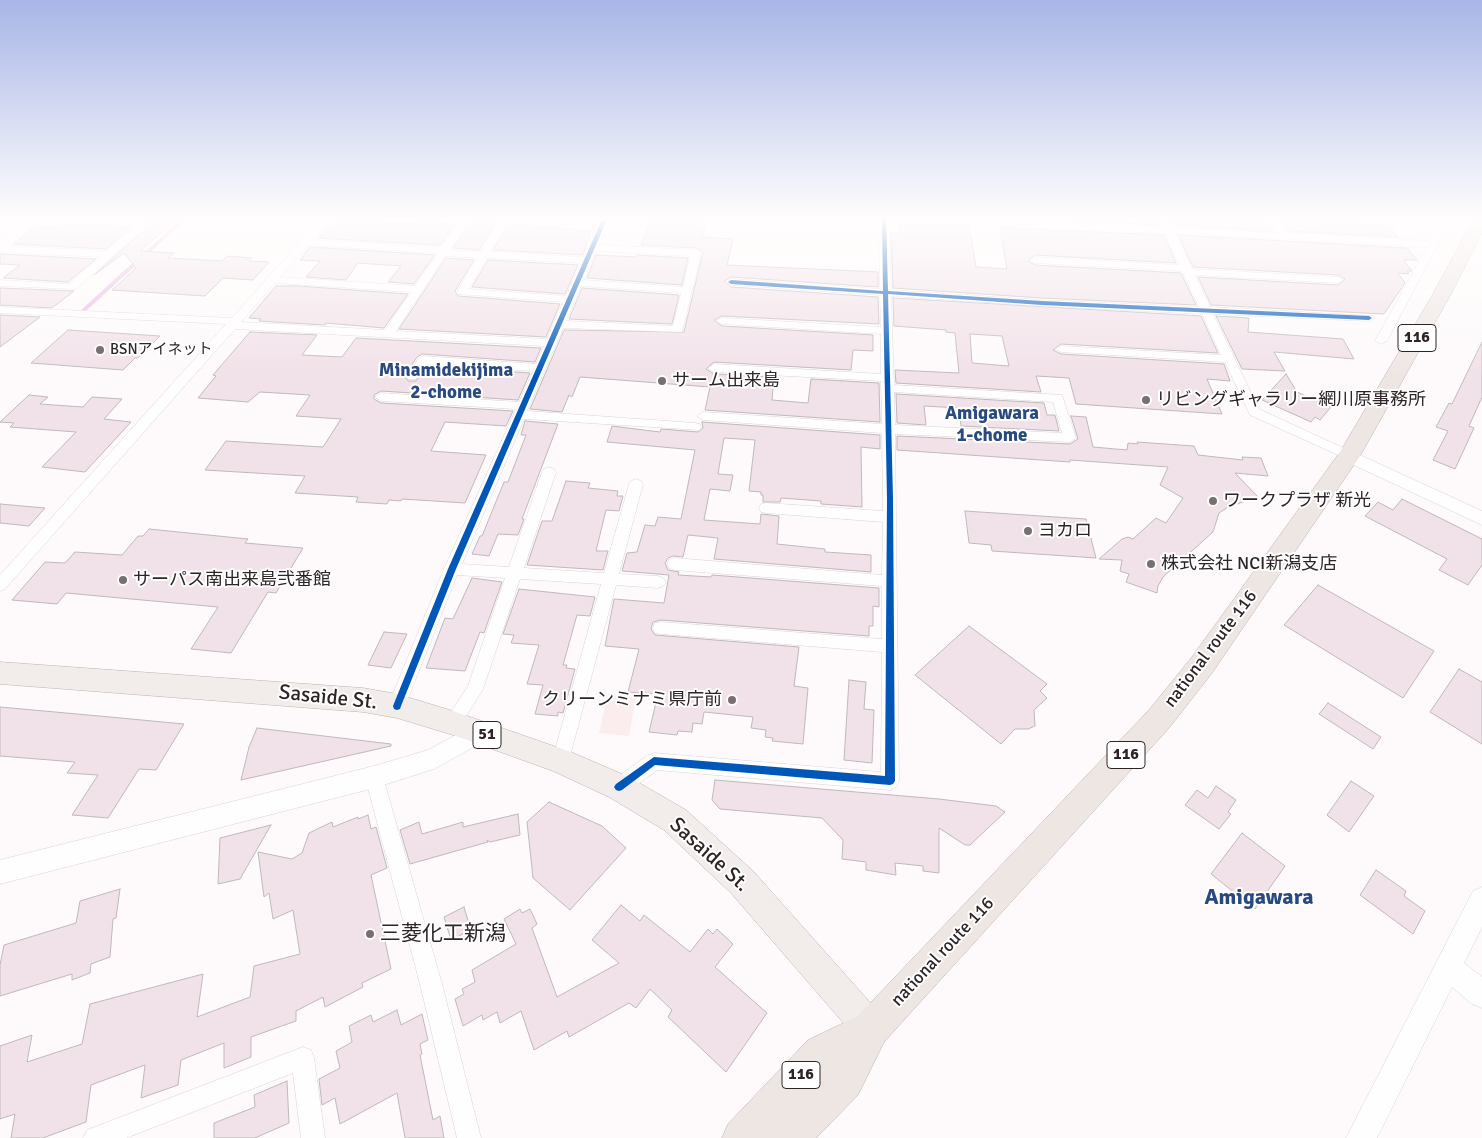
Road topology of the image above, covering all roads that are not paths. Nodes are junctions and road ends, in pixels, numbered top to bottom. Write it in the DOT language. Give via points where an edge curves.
graph roads {
  1 [pos="92,270"];
  2 [pos="281,270"];
  3 [pos="430,270"];
  4 [pos="475,270"];
  5 [pos="583,270"];
  6 [pos="692,270"];
  7 [pos="885,270"];
  8 [pos="1187,270"];
  9 [pos="1189,270"];
  10 [pos="1419,270"];
  11 [pos="1455,270"];
  12 [pos="272,280"];
  13 [pos="1338,280"];
  14 [pos="731,282"];
  15 [pos="0,283"];
  16 [pos="577,283"];
  17 [pos="417,289"];
  18 [pos="687,290"];
  19 [pos="886,292"];
  20 [pos="570,299"];
  21 [pos="0,310"];
  22 [pos="1207,311"];
  23 [pos="1369,318"];
  24 [pos="722,321"];
  25 [pos="233,323"];
  26 [pos="559,324"];
  27 [pos="887,332"];
  28 [pos="389,333"];
  29 [pos="1381,341"];
  30 [pos="552,343"];
  31 [pos="1061,349"];
  32 [pos="1229,359"];
  33 [pos="541,368"];
  34 [pos="714,368"];
  35 [pos="412,376"];
  36 [pos="888,383"];
  37 [pos="381,397"];
  38 [pos="522,410"];
  39 [pos="703,416"];
  40 [pos="695,427"];
  41 [pos="888,429"];
  42 [pos="1350,456"];
  43 [pos="549,472"];
  44 [pos="636,484"];
  45 [pos="766,508"];
  46 [pos="890,517"];
  47 [pos="1482,519"];
  48 [pos="674,564"];
  49 [pos="452,569"];
  50 [pos="515,572"];
  51 [pos="609,580"];
  52 [pos="890,581"];
  53 [pos="658,582"];
  54 [pos="0,585"];
  55 [pos="661,628"];
  56 [pos="890,646"];
  57 [pos="0,673"];
  58 [pos="397,706"];
  59 [pos="453,723"];
  60 [pos="480,732"];
  61 [pos="561,761"];
  62 [pos="374,777"];
  63 [pos="620,787"];
  64 [pos="0,872"];
  65 [pos="1482,900"];
  66 [pos="1448,967"];
  67 [pos="1482,994"];
  68 [pos="872,1029"];
  69 [pos="95,1138"];
  70 [pos="313,1138"];
  71 [pos="469,1138"];
  72 [pos="742,1138"];
  73 [pos="788,1138"];
  74 [pos="1361,1138"];
  1 -- 15 [label="street" via="72,288"];
  2 -- 12 [label="street"];
  3 -- 17 [label="street"];
  4 -- 20 [label="street" via="462,292"];
  5 -- 16 [label="street"];
  6 -- 18 [label="street"];
  7 -- 19 [label="street"];
  8 -- 22 [label="street"];
  9 -- 13 [label="street"];
  10 -- 29 [label="street"];
  11 -- 42 [label="highway, national route 116 / 116"];
  12 -- 17 [label="street"];
  12 -- 25 [label="street"];
  14 -- 19 [label="street"];
  16 -- 18 [label="street"];
  16 -- 20 [label="street"];
  17 -- 28 [label="street"];
  18 -- 26 [label="street" via="678,330"];
  19 -- 22 [label="street"];
  19 -- 27 [label="street"];
  20 -- 26 [label="street"];
  21 -- 25 [label="street"];
  22 -- 23 [label="street"];
  22 -- 32 [label="street"];
  24 -- 27 [label="street"];
  25 -- 28 [label="street"];
  25 -- 54 [label="street"];
  26 -- 30 [label="street"];
  27 -- 36 [label="street"];
  28 -- 30 [label="street"];
  30 -- 33 [label="street"];
  31 -- 32 [label="street"];
  32 -- 42 [label="street" via="1254,412"];
  33 -- 35 [label="street" via="423,360"];
  33 -- 38 [label="street"];
  34 -- 36 [label="street"];
  36 -- 41 [label="street"];
  36 -- 41 [label="street" via="1058,398 1070,438"];
  37 -- 38 [label="street"];
  38 -- 40 [label="street"];
  38 -- 49 [label="street"];
  39 -- 41 [label="street"];
  41 -- 46 [label="street"];
  42 -- 47 [label="street"];
  42 -- 68 [label="highway, national route 116 / 116" via="1202,665 1159,719"];
  43 -- 50 [label="street"];
  44 -- 51 [label="street"];
  45 -- 46 [label="street"];
  46 -- 52 [label="street"];
  48 -- 52 [label="street"];
  49 -- 50 [label="street"];
  49 -- 58 [label="street"];
  50 -- 51 [label="street"];
  50 -- 59 [label="street" via="475,688"];
  51 -- 53 [label="street"];
  51 -- 61 [label="street"];
  52 -- 56 [label="street"];
  55 -- 56 [label="street"];
  56 -- 63 [label="street" via="890,781 654,760"];
  57 -- 58 [label="main road, Sasaide St. / 51" via="269,692"];
  58 -- 59 [label="main road, Sasaide St. / 51"];
  59 -- 60 [label="main road, Sasaide St. / 51"];
  60 -- 61 [label="main road, Sasaide St. / 51"];
  60 -- 62 [label="street" via="434,759"];
  61 -- 63 [label="main road, Sasaide St. / 51"];
  62 -- 64 [label="street"];
  62 -- 71 [label="street" via="434,993"];
  63 -- 68 [label="main road, Sasaide St. / 51" via="675,820 742,882"];
  65 -- 66 [label="street"];
  66 -- 67 [label="street"];
  66 -- 74 [label="street"];
  68 -- 72 [label="highway, national route 116 / 116" via="821,1052"];
  68 -- 73 [label="highway, national route 116 / 116" via="844,1081"];
  69 -- 70 [label="street" via="304,1058"];
}
